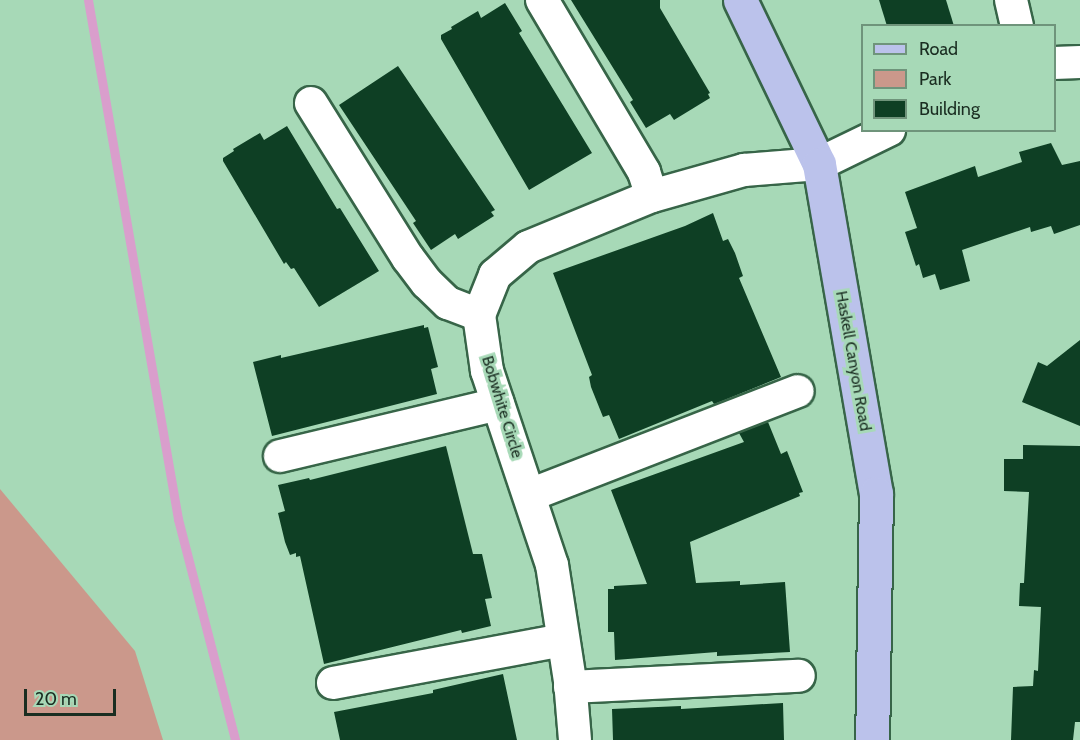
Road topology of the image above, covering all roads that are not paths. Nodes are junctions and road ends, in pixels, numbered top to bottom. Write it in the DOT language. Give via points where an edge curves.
graph roads {
  1 [pos="542,0"];
  2 [pos="740,0"];
  3 [pos="1011,0"];
  4 [pos="1017,24"];
  5 [pos="1080,62"];
  6 [pos="1056,63"];
  7 [pos="311,104"];
  8 [pos="885,132"];
  9 [pos="819,164"];
  10 [pos="652,196"];
  11 [pos="479,315"];
  12 [pos="798,391"];
  13 [pos="498,404"];
  14 [pos="280,456"];
  15 [pos="530,495"];
  16 [pos="562,640"];
  17 [pos="799,676"];
  18 [pos="333,683"];
  19 [pos="570,687"];
  20 [pos="575,740"];
  21 [pos="873,740"];
  1 -- 10 [label="street" via="644,172"];
  2 -- 9 [label="main road, Haskell Canyon Road"];
  3 -- 4 [label="street"];
  5 -- 6 [label="street"];
  7 -- 11 [label="street" via="427,284 448,303"];
  8 -- 9 [label="street"];
  9 -- 10 [label="street, Bobwhite Circle" via="744,170"];
  9 -- 21 [label="main road, Haskell Canyon Road" via="876,493"];
  10 -- 11 [label="street, Bobwhite Circle" via="528,247 495,275"];
  11 -- 13 [label="street, Bobwhite Circle" via="487,371"];
  12 -- 15 [label="street"];
  13 -- 14 [label="street"];
  13 -- 15 [label="street, Bobwhite Circle"];
  15 -- 16 [label="street, Bobwhite Circle" via="552,565"];
  16 -- 18 [label="street"];
  16 -- 19 [label="street, Bobwhite Circle"];
  17 -- 19 [label="street"];
  19 -- 20 [label="street, Bobwhite Circle"];
}
